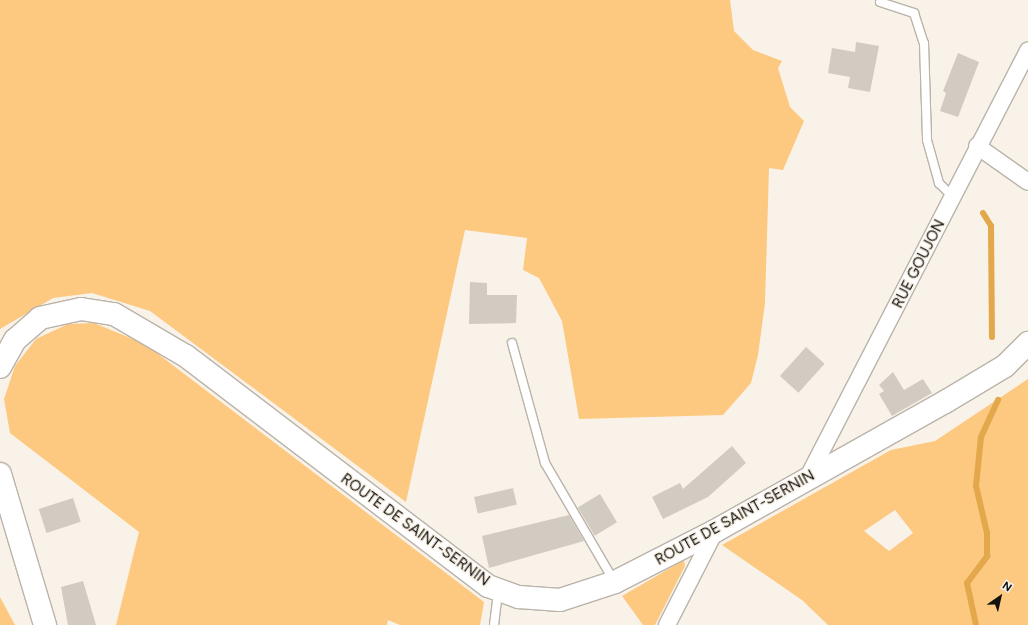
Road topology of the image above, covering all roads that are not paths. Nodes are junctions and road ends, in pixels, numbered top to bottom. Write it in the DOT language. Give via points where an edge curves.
graph roads {
  1 [pos="880,2"];
  2 [pos="1028,50"];
  3 [pos="977,146"];
  4 [pos="1028,182"];
  5 [pos="953,197"];
  6 [pos="512,343"];
  7 [pos="1028,343"];
  8 [pos="0,366"];
  9 [pos="0,474"];
  10 [pos="808,477"];
  11 [pos="715,531"];
  12 [pos="615,582"];
  13 [pos="498,590"];
  14 [pos="45,625"];
  15 [pos="494,625"];
  16 [pos="668,625"];
  1 -- 5 [label="lane" via="914,13 924,43 927,140 939,183"];
  2 -- 3 [label="street, RUE GOUJON"];
  3 -- 4 [label="street"];
  3 -- 5 [label="street, RUE GOUJON"];
  5 -- 10 [label="street, RUE GOUJON"];
  6 -- 12 [label="lane" via="545,463"];
  7 -- 10 [label="street, ROUTE DE SAINT-SERNIN" via="1005,366"];
  8 -- 13 [label="street, ROUTE DE SAINT-SERNIN" via="15,340 40,318 81,309 126,319 186,356 450,560"];
  9 -- 14 [label="street"];
  10 -- 11 [label="street, ROUTE DE SAINT-SERNIN"];
  11 -- 12 [label="street, ROUTE DE SAINT-SERNIN"];
  11 -- 16 [label="street"];
  12 -- 13 [label="street, ROUTE DE SAINT-SERNIN" via="560,600 519,597"];
  13 -- 15 [label="lane"];
}
